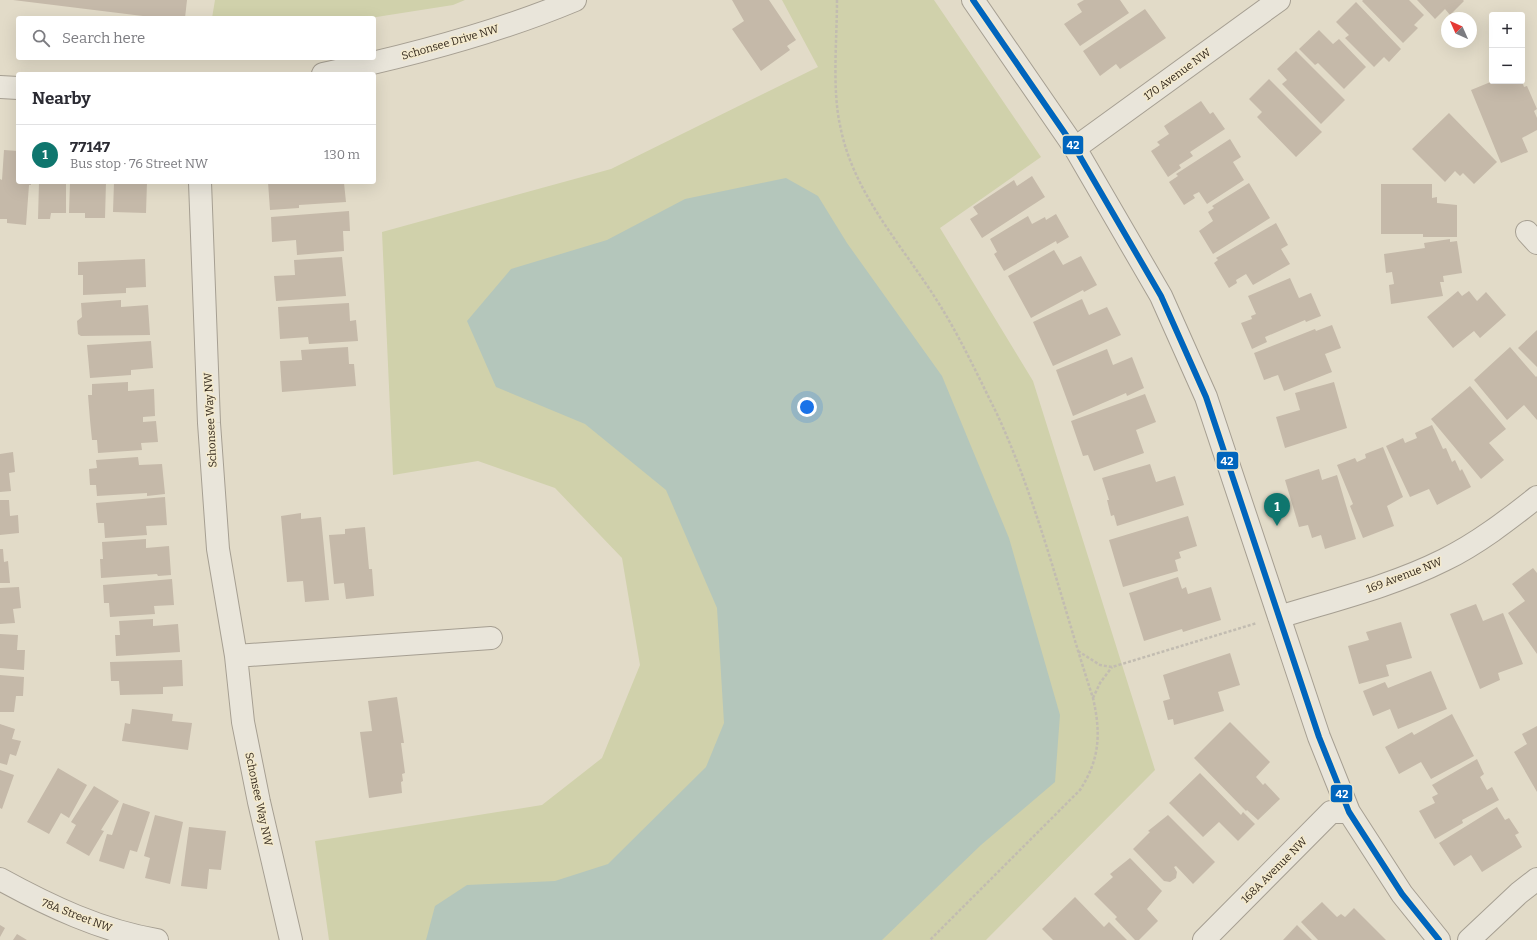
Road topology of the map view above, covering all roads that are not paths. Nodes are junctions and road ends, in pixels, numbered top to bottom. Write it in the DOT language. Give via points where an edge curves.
graph roads {
  1 [pos="575,0"];
  2 [pos="973,0"];
  3 [pos="1279,0"];
  4 [pos="333,72"];
  5 [pos="0,87"];
  6 [pos="16,88"];
  7 [pos="1074,148"];
  8 [pos="200,184"];
  9 [pos="1537,497"];
  10 [pos="1279,616"];
  11 [pos="491,638"];
  12 [pos="236,656"];
  13 [pos="1349,812"];
  14 [pos="0,879"];
  15 [pos="1537,879"];
  16 [pos="285,939"];
  17 [pos="157,940"];
  18 [pos="1204,940"];
  19 [pos="1439,940"];
  20 [pos="1469,940"];
  1 -- 4 [label="street, Schonsee Drive NW" via="462,41"];
  2 -- 7 [label="street"];
  3 -- 7 [label="street, 170 Avenue NW"];
  5 -- 6 [label="street"];
  7 -- 10 [label="street" via="1161,296 1206,397"];
  8 -- 12 [label="street, Schonsee Way NW" via="209,423 217,533"];
  9 -- 10 [label="street, 169 Avenue NW" via="1473,543 1444,560 1378,586"];
  10 -- 13 [label="street" via="1318,737"];
  11 -- 12 [label="street"];
  12 -- 16 [label="street, Schonsee Way NW" via="243,722"];
  13 -- 18 [label="street, 168A Avenue NW" via="1331,812"];
  13 -- 19 [label="street" via="1402,894"];
  14 -- 17 [label="street, 78A Street NW" via="38,900 89,921 135,936"];
  15 -- 20 [label="street"];
}
